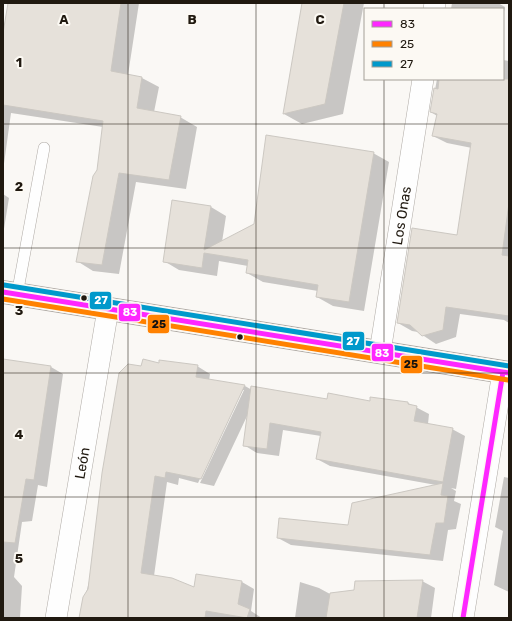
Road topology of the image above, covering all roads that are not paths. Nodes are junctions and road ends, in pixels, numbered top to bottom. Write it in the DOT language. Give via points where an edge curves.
graph roads {
  1 [pos="423,80"];
  2 [pos="44,148"];
  3 [pos="10,293"];
  4 [pos="108,309"];
  5 [pos="380,352"];
  6 [pos="506,372"];
  7 [pos="56,618"];
  8 [pos="463,618"];
  1 -- 5 [label="street, Los Onas"];
  2 -- 3 [label="lane"];
  3 -- 4 [label="main road"];
  4 -- 5 [label="main road"];
  4 -- 7 [label="street, León"];
  5 -- 6 [label="main road"];
  6 -- 8 [label="street"];
}
